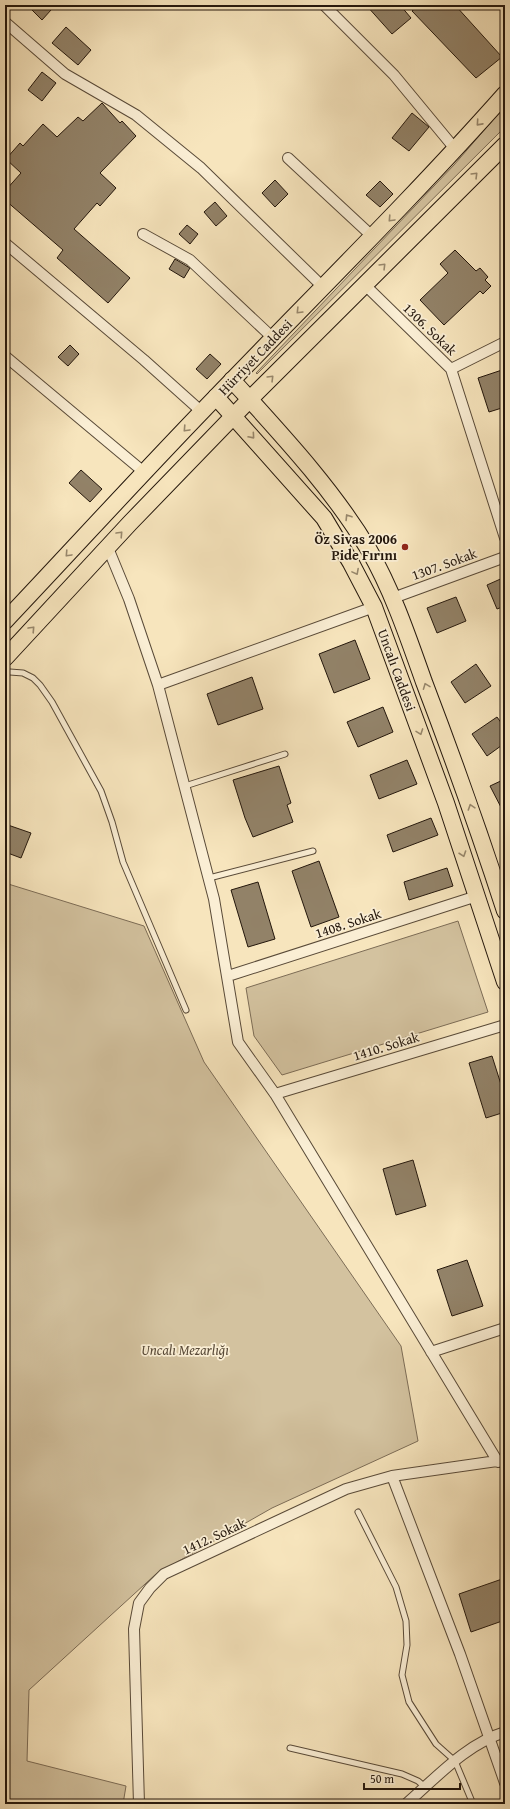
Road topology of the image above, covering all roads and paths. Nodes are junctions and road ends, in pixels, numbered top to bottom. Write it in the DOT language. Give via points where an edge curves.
graph roads {
  1 [pos="324,5"];
  2 [pos="5,22"];
  3 [pos="505,94"];
  4 [pos="505,145"];
  5 [pos="456,150"];
  6 [pos="288,158"];
  7 [pos="143,234"];
  8 [pos="373,237"];
  9 [pos="5,243"];
  10 [pos="364,285"];
  11 [pos="323,287"];
  12 [pos="273,338"];
  13 [pos="505,342"];
  14 [pos="5,356"];
  15 [pos="451,369"];
  16 [pos="232,380"];
  17 [pos="216,397"];
  18 [pos="250,399"];
  19 [pos="202,412"];
  20 [pos="234,416"];
  21 [pos="144,473"];
  22 [pos="505,538"];
  23 [pos="108,548"];
  24 [pos="505,556"];
  25 [pos="393,598"];
  26 [pos="374,607"];
  27 [pos="5,621"];
  28 [pos="8,665"];
  29 [pos="158,685"];
  30 [pos="285,754"];
  31 [pos="185,786"];
  32 [pos="313,851"];
  33 [pos="209,878"];
  34 [pos="502,893"];
  35 [pos="478,896"];
  36 [pos="505,911"];
  37 [pos="228,976"];
  38 [pos="505,982"];
  39 [pos="186,1010"];
  40 [pos="505,1025"];
  41 [pos="275,1094"];
  42 [pos="505,1328"];
  43 [pos="431,1352"];
  44 [pos="502,1461"];
  45 [pos="392,1476"];
  46 [pos="358,1512"];
  47 [pos="505,1732"];
  48 [pos="489,1737"];
  49 [pos="290,1748"];
  50 [pos="455,1761"];
  51 [pos="505,1783"];
  52 [pos="425,1787"];
  53 [pos="139,1804"];
  54 [pos="406,1804"];
  55 [pos="473,1804"];
  1 -- 5 [label="street" via="394,75"];
  2 -- 11 [label="street" via="66,74 136,115 201,168"];
  3 -- 5 [label="main road, Hürriyet Caddesi, one-way"];
  10 -- 4 [label="main road, Hürriyet Caddesi, one-way"];
  5 -- 8 [label="main road, Hürriyet Caddesi, one-way"];
  6 -- 8 [label="street"];
  7 -- 12 [label="street" via="190,260"];
  8 -- 11 [label="main road, Hürriyet Caddesi"];
  9 -- 19 [label="street"];
  10 -- 15 [label="street, 1306. Sokak"];
  18 -- 10 [label="main road, Hürriyet Caddesi, one-way"];
  11 -- 12 [label="main road, Hürriyet Caddesi, one-way"];
  12 -- 16 [label="main road, Hürriyet Caddesi"];
  13 -- 15 [label="street"];
  14 -- 21 [label="street"];
  15 -- 22 [label="street, 1306. Sokak"];
  16 -- 17 [label="main road, Hürriyet Caddesi"];
  16 -- 18 [label="main road, Uncalı Caddesi"];
  17 -- 19 [label="main road, Hürriyet Caddesi"];
  17 -- 20 [label="main road, Uncalı Caddesi"];
  18 -- 20 [label="main road, Hürriyet Caddesi"];
  25 -- 18 [label="main road, Uncalı Caddesi, one-way" via="370,551 344,510"];
  19 -- 21 [label="main road, Hürriyet Caddesi, one-way"];
  23 -- 20 [label="main road, Hürriyet Caddesi, one-way"];
  20 -- 26 [label="main road, Uncalı Caddesi, one-way" via="324,518"];
  21 -- 27 [label="main road, Hürriyet Caddesi, one-way"];
  28 -- 23 [label="main road, Hürriyet Caddesi, one-way"];
  23 -- 29 [label="street" via="129,599"];
  24 -- 25 [label="street, 1307. Sokak"];
  34 -- 25 [label="main road, Uncalı Caddesi, one-way"];
  26 -- 29 [label="street"];
  26 -- 35 [label="main road, Uncalı Caddesi, one-way"];
  28 -- 39 [label="lane" via="33,678 40,685 52,702 100,791 123,862"];
  29 -- 31 [label="street"];
  30 -- 31 [label="lane"];
  31 -- 33 [label="street"];
  32 -- 33 [label="lane"];
  33 -- 37 [label="street"];
  34 -- 36 [label="main road, Uncalı Caddesi"];
  35 -- 37 [label="street, 1408. Sokak"];
  35 -- 38 [label="main road, Uncalı Caddesi"];
  37 -- 41 [label="street" via="238,1042"];
  40 -- 41 [label="street, 1410. Sokak"];
  41 -- 43 [label="street"];
  42 -- 43 [label="street"];
  43 -- 44 [label="street"];
  44 -- 45 [label="street, 1412. Sokak"];
  45 -- 48 [label="street"];
  45 -- 53 [label="street, 1412. Sokak" via="339,1493 164,1574 150,1588 139,1603 134,1629"];
  46 -- 50 [label="lane" via="396,1587 406,1621 407,1644 402,1675 409,1702 436,1744"];
  47 -- 48 [label="street"];
  48 -- 50 [label="street"];
  48 -- 51 [label="street"];
  49 -- 52 [label="lane" via="402,1774"];
  50 -- 52 [label="street"];
  50 -- 55 [label="lane"];
  52 -- 54 [label="street"];
}
